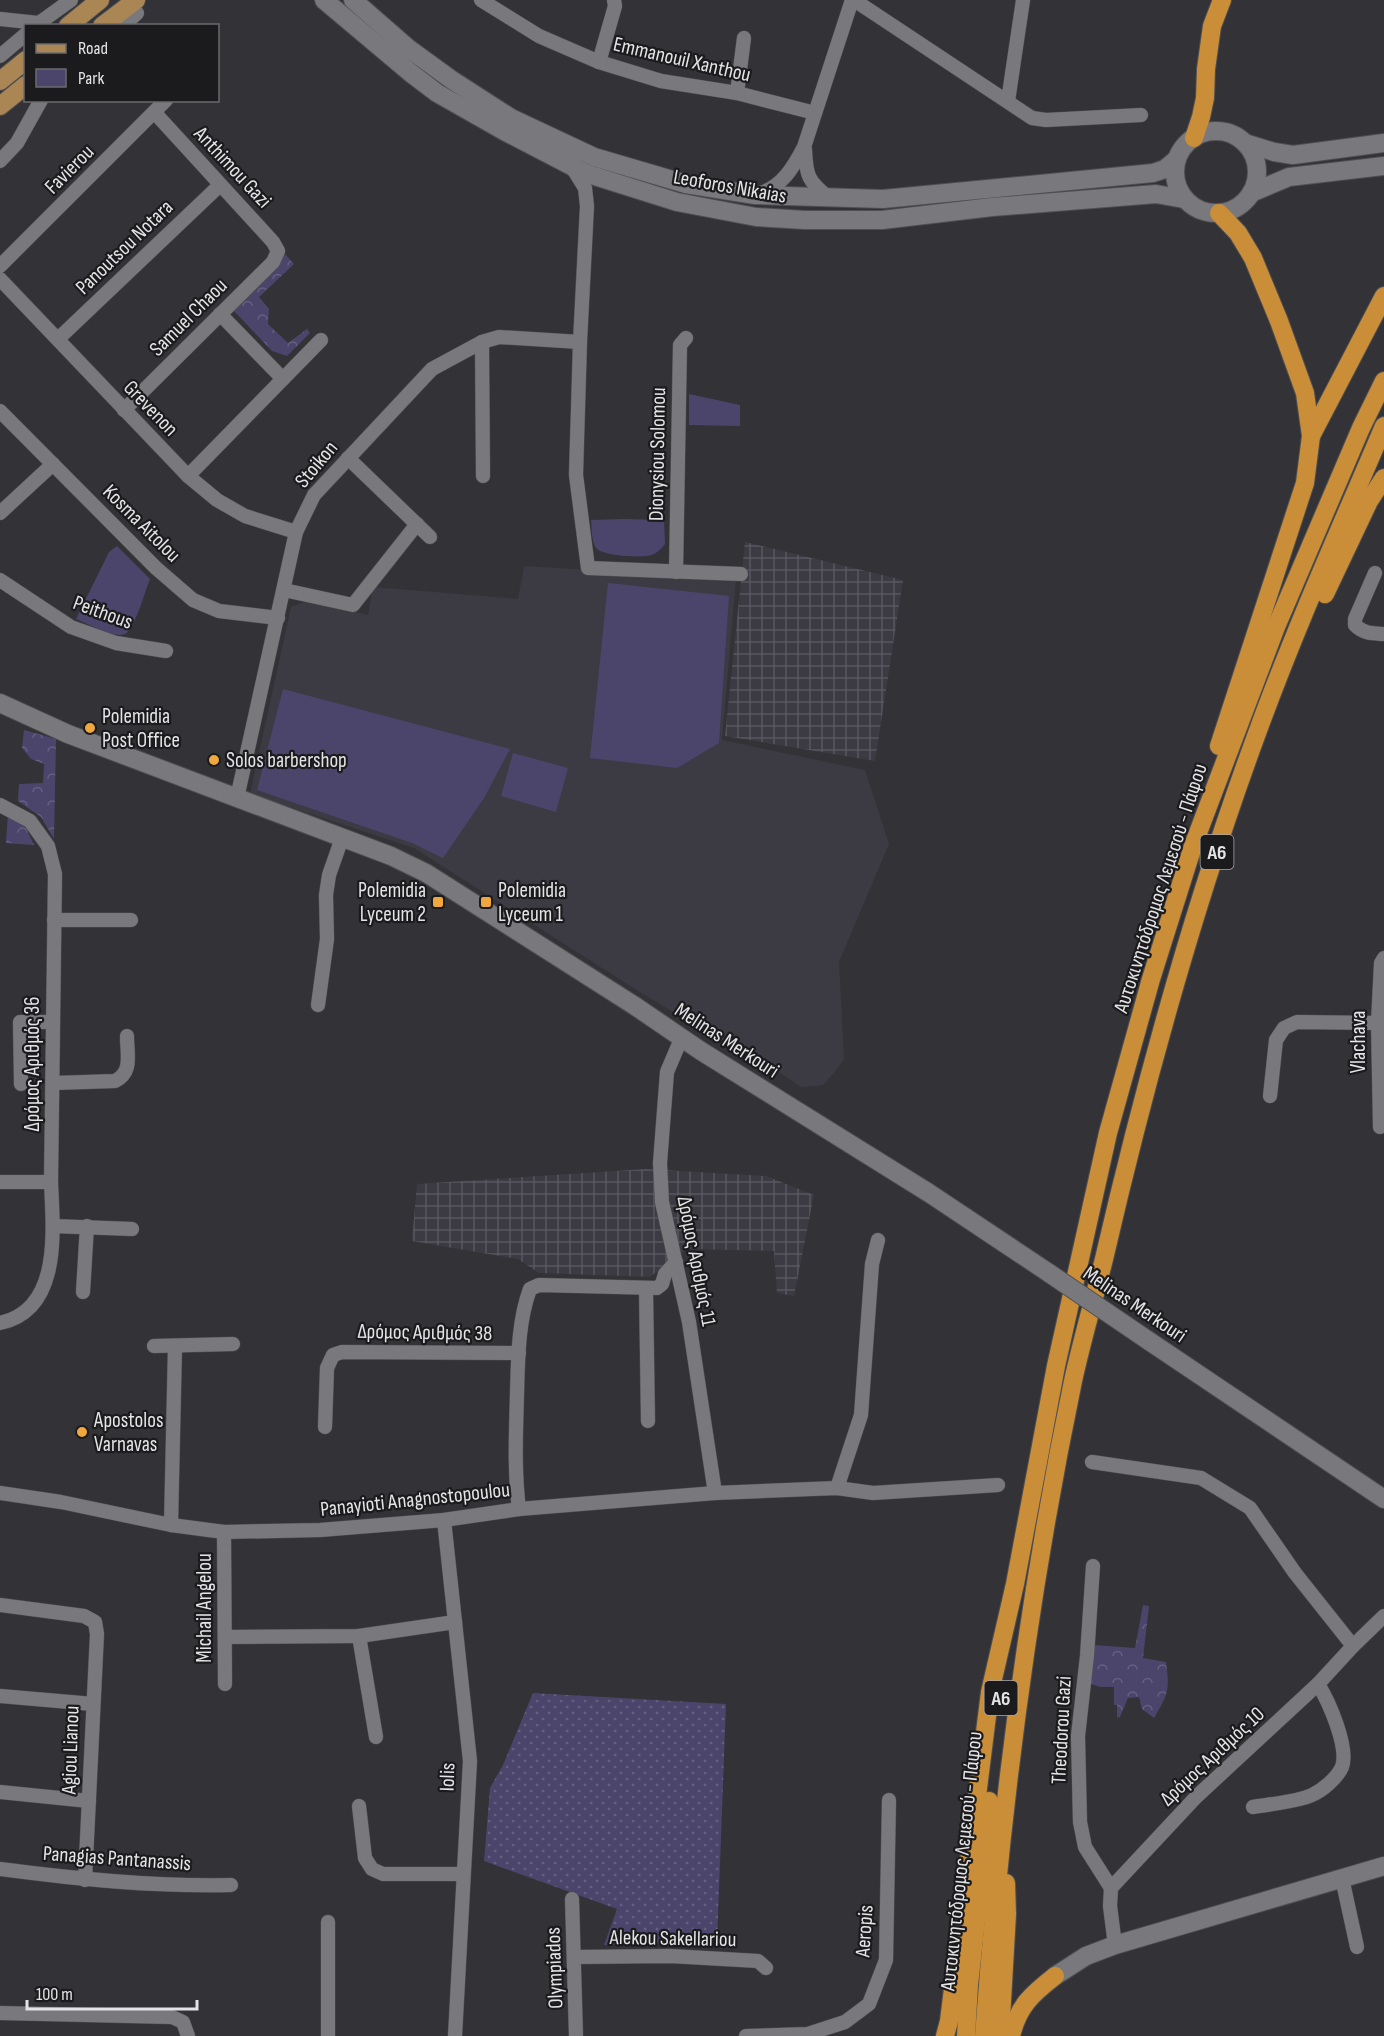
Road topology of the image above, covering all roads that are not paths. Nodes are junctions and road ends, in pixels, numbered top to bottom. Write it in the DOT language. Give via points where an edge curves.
graph roads {
  1 [pos="100,0"];
  2 [pos="324,0"];
  3 [pos="353,0"];
  4 [pos="481,0"];
  5 [pos="614,0"];
  6 [pos="853,0"];
  7 [pos="1023,0"];
  8 [pos="1222,0"];
  9 [pos="72,7"];
  10 [pos="136,7"];
  11 [pos="2,19"];
  12 [pos="36,24"];
  13 [pos="68,24"];
  14 [pos="106,24"];
  15 [pos="124,24"];
  16 [pos="24,36"];
  17 [pos="744,38"];
  18 [pos="14,43"];
  19 [pos="0,56"];
  20 [pos="24,62"];
  21 [pos="599,62"];
  22 [pos="0,81"];
  23 [pos="24,87"];
  24 [pos="737,93"];
  25 [pos="1008,101"];
  26 [pos="40,102"];
  27 [pos="164,102"];
  28 [pos="0,106"];
  29 [pos="155,113"];
  30 [pos="814,113"];
  31 [pos="1141,115"];
  32 [pos="1194,138"];
  33 [pos="1245,143"];
  34 [pos="1384,143"];
  35 [pos="804,147"];
  36 [pos="1177,159"];
  37 [pos="0,161"];
  38 [pos="1384,165"];
  39 [pos="571,166"];
  40 [pos="610,181"];
  41 [pos="220,185"];
  42 [pos="1251,193"];
  43 [pos="755,195"];
  44 [pos="829,198"];
  45 [pos="1184,199"];
  46 [pos="587,206"];
  47 [pos="1219,213"];
  48 [pos="278,251"];
  49 [pos="0,266"];
  50 [pos="0,279"];
  51 [pos="1384,296"];
  52 [pos="220,314"];
  53 [pos="686,338"];
  54 [pos="58,339"];
  55 [pos="321,340"];
  56 [pos="482,342"];
  57 [pos="579,342"];
  58 [pos="283,379"];
  59 [pos="1384,381"];
  60 [pos="124,410"];
  61 [pos="0,411"];
  62 [pos="1384,426"];
  63 [pos="1311,436"];
  64 [pos="348,458"];
  65 [pos="53,464"];
  66 [pos="189,476"];
  67 [pos="483,476"];
  68 [pos="1384,478"];
  69 [pos="0,513"];
  70 [pos="417,524"];
  71 [pos="296,532"];
  72 [pos="430,537"];
  73 [pos="676,572"];
  74 [pos="1375,573"];
  75 [pos="741,574"];
  76 [pos="0,580"];
  77 [pos="284,590"];
  78 [pos="278,618"];
  79 [pos="1384,634"];
  80 [pos="166,651"];
  81 [pos="0,703"];
  82 [pos="237,798"];
  83 [pos="0,805"];
  84 [pos="342,838"];
  85 [pos="1219,844"];
  86 [pos="1193,846"];
  87 [pos="54,920"];
  88 [pos="131,920"];
  89 [pos="1384,958"];
  90 [pos="318,1005"];
  91 [pos="53,1022"];
  92 [pos="1378,1023"];
  93 [pos="127,1036"];
  94 [pos="681,1039"];
  95 [pos="1382,1078"];
  96 [pos="54,1083"];
  97 [pos="21,1084"];
  98 [pos="1270,1096"];
  99 [pos="1380,1127"];
  100 [pos="0,1182"];
  101 [pos="51,1182"];
  102 [pos="53,1226"];
  103 [pos="87,1226"];
  104 [pos="132,1229"];
  105 [pos="878,1240"];
  106 [pos="676,1262"];
  107 [pos="646,1288"];
  108 [pos="83,1292"];
  109 [pos="0,1323"];
  110 [pos="232,1344"];
  111 [pos="154,1346"];
  112 [pos="175,1346"];
  113 [pos="519,1353"];
  114 [pos="648,1421"];
  115 [pos="325,1427"];
  116 [pos="1092,1462"];
  117 [pos="998,1485"];
  118 [pos="837,1488"];
  119 [pos="0,1493"];
  120 [pos="714,1493"];
  121 [pos="1384,1499"];
  122 [pos="519,1509"];
  123 [pos="444,1520"];
  124 [pos="171,1525"];
  125 [pos="224,1532"];
  126 [pos="1093,1566"];
  127 [pos="1015,1584"];
  128 [pos="0,1605"];
  129 [pos="1384,1616"];
  130 [pos="455,1622"];
  131 [pos="359,1635"];
  132 [pos="225,1637"];
  133 [pos="1353,1646"];
  134 [pos="225,1684"];
  135 [pos="1318,1684"];
  136 [pos="0,1696"];
  137 [pos="93,1704"];
  138 [pos="376,1737"];
  139 [pos="0,1792"];
  140 [pos="889,1800"];
  141 [pos="89,1801"];
  142 [pos="359,1806"];
  143 [pos="1253,1807"];
  144 [pos="1005,1809"];
  145 [pos="1384,1866"];
  146 [pos="0,1869"];
  147 [pos="462,1874"];
  148 [pos="1342,1878"];
  149 [pos="85,1880"];
  150 [pos="231,1885"];
  151 [pos="1111,1888"];
  152 [pos="572,1899"];
  153 [pos="328,1922"];
  154 [pos="1114,1945"];
  155 [pos="1357,1947"];
  156 [pos="575,1957"];
  157 [pos="766,1968"];
  158 [pos="1055,1976"];
  159 [pos="969,1985"];
  160 [pos="0,2013"];
  161 [pos="188,2036"];
  162 [pos="328,2036"];
  163 [pos="455,2036"];
  164 [pos="576,2036"];
  165 [pos="746,2036"];
  166 [pos="945,2036"];
  167 [pos="960,2036"];
  168 [pos="966,2036"];
  169 [pos="984,2036"];
  170 [pos="1000,2036"];
  171 [pos="1011,2036"];
  1 -- 9 [label="main road"];
  2 -- 39 [label="main road, Leoforos Nikaias" via="437,93"];
  3 -- 43 [label="main road, Leoforos Nikaias" via="408,48 510,118 594,157 686,184"];
  4 -- 21 [label="street, Emmanouil Xanthou" via="539,36"];
  5 -- 21 [label="street"];
  6 -- 25 [label="street"];
  6 -- 30 [label="street"];
  7 -- 25 [label="street"];
  8 -- 32 [label="highway" via="1212,26 1205,98"];
  9 -- 12 [label="street"];
  9 -- 13 [label="main road"];
  10 -- 14 [label="main road"];
  10 -- 15 [label="street"];
  11 -- 12 [label="street"];
  11 -- 18 [label="street"];
  16 -- 18 [label="street"];
  17 -- 24 [label="street"];
  18 -- 19 [label="street"];
  20 -- 22 [label="main road"];
  21 -- 24 [label="street, Emmanouil Xanthou" via="661,81"];
  23 -- 28 [label="main road"];
  24 -- 30 [label="street, Emmanouil Xanthou"];
  25 -- 31 [label="street" via="1032,117 1046,120"];
  26 -- 37 [label="street" via="17,143"];
  27 -- 29 [label="street, Favierou"];
  29 -- 41 [label="street, Anthimou Gazi"];
  29 -- 49 [label="street, Favierou"];
  30 -- 35 [label="street"];
  32 -- 33 [label="main road" via="1221,131"];
  32 -- 36 [label="main road"];
  33 -- 34 [label="main road" via="1293,155"];
  33 -- 42 [label="main road" via="1257,168"];
  35 -- 43 [label="street" via="780,183"];
  35 -- 44 [label="street" via="808,179"];
  36 -- 44 [label="main road, Leoforos Nikaias" via="1153,173 884,199"];
  36 -- 45 [label="main road" via="1177,187"];
  38 -- 42 [label="main road" via="1289,177"];
  39 -- 40 [label="main road, Leoforos Nikaias"];
  39 -- 46 [label="street" via="585,188"];
  40 -- 45 [label="main road, Leoforos Nikaias" via="676,202 756,217 805,220 882,220 1156,194"];
  40 -- 46 [label="street" via="594,192"];
  41 -- 48 [label="street, Anthimou Gazi"];
  41 -- 54 [label="street, Panoutsou Notara"];
  42 -- 47 [label="main road" via="1232,210"];
  43 -- 44 [label="main road, Leoforos Nikaias"];
  45 -- 47 [label="main road" via="1200,210"];
  46 -- 57 [label="street"];
  47 -- 63 [label="highway" via="1238,233 1252,258 1279,321 1305,393"];
  48 -- 52 [label="street, Samuel Chaou" via="273,262"];
  50 -- 54 [label="street, Grevenon"];
  51 -- 63 [label="highway"];
  52 -- 58 [label="street"];
  52 -- 60 [label="street, Samuel Chaou"];
  53 -- 73 [label="street, Dionysiou Solomou" via="680,345"];
  54 -- 60 [label="street, Grevenon"];
  55 -- 58 [label="street"];
  56 -- 57 [label="street, Stoikon" via="499,337"];
  56 -- 64 [label="street, Stoikon" via="432,369"];
  56 -- 67 [label="street"];
  57 -- 73 [label="street" via="576,475 588,568"];
  58 -- 66 [label="street"];
  59 -- 86 [label="highway, Αυτοκινητόδρομος Λεμεσού - Πάφου / A6" via="1276,627"];
  60 -- 66 [label="street, Grevenon"];
  61 -- 65 [label="street, Kosma Aitolou"];
  62 -- 85 [label="highway, Αυτοκινητόδρομος Λεμεσού - Πάφου / A6" via="1289,647"];
  63 -- 86 [label="highway" via="1305,483 1220,740"];
  64 -- 70 [label="street"];
  64 -- 71 [label="street, Stoikon" via="314,495"];
  65 -- 69 [label="street"];
  65 -- 78 [label="street, Kosma Aitolou" via="193,600 219,611"];
  66 -- 71 [label="street, Grevenon" via="217,500 245,516"];
  68 -- 85 [label="highway" via="1347,545"];
  70 -- 72 [label="street"];
  70 -- 77 [label="street" via="353,605"];
  71 -- 77 [label="street, Stoikon"];
  73 -- 75 [label="street"];
  74 -- 79 [label="street" via="1355,625 1361,631"];
  76 -- 80 [label="street, Peithous" via="71,627 116,643"];
  77 -- 78 [label="street, Stoikon"];
  78 -- 82 [label="street, Stoikon"];
  81 -- 82 [label="main road, Melinas Merkouri" via="68,734"];
  82 -- 84 [label="main road, Melinas Merkouri"];
  83 -- 87 [label="street, Δρόμος Αριθμός 36" via="30,821 48,846 55,874"];
  84 -- 90 [label="street" via="326,895 327,939"];
  84 -- 94 [label="main road, Melinas Merkouri" via="426,873"];
  85 -- 144 [label="highway, Αυτοκινητόδρομος Λεμεσού - Πάφου / A6" via="1173,986 1136,1121 1074,1376 1028,1630"];
  86 -- 127 [label="highway, Αυτοκινητόδρομος Λεμεσού - Πάφου / A6" via="1108,1134 1068,1311"];
  87 -- 88 [label="street"];
  87 -- 91 [label="street, Δρόμος Αριθμός 36"];
  89 -- 92 [label="street, Vlachava"];
  91 -- 96 [label="street, Δρόμος Αριθμός 36"];
  91 -- 97 [label="street" via="20,1022"];
  92 -- 95 [label="street, Vlachava"];
  92 -- 98 [label="street" via="1297,1023 1284,1028 1276,1040"];
  93 -- 96 [label="street" via="127,1070 123,1077 115,1081"];
  94 -- 106 [label="street, Δρόμος Αριθμός 11" via="667,1072 660,1163 662,1202"];
  94 -- 121 [label="main road, Melinas Merkouri, bridge" via="929,1193"];
  95 -- 99 [label="street, Vlachava"];
  96 -- 101 [label="street, Δρόμος Αριθμός 36"];
  100 -- 101 [label="street"];
  101 -- 102 [label="street, Δρόμος Αριθμός 36"];
  102 -- 103 [label="street"];
  102 -- 109 [label="street, Δρόμος Αριθμός 36" via="49,1266 40,1294 29,1309"];
  103 -- 104 [label="street"];
  103 -- 108 [label="street"];
  105 -- 118 [label="street" via="872,1264 861,1415"];
  106 -- 107 [label="street" via="662,1284"];
  106 -- 120 [label="street, Δρόμος Αριθμός 11" via="689,1322"];
  107 -- 113 [label="street" via="539,1285 530,1289"];
  107 -- 114 [label="street"];
  110 -- 112 [label="street"];
  111 -- 112 [label="street"];
  112 -- 124 [label="street"];
  113 -- 115 [label="street, Δρόμος Αριθμός 38" via="333,1355 327,1368"];
  113 -- 122 [label="street" via="515,1474"];
  116 -- 133 [label="street" via="1201,1478 1250,1508"];
  117 -- 118 [label="street, Panayioti Anagnostopoulou" via="873,1492"];
  118 -- 120 [label="street, Panayioti Anagnostopoulou"];
  119 -- 124 [label="street, Panayioti Anagnostopoulou"];
  120 -- 122 [label="street, Panayioti Anagnostopoulou"];
  122 -- 123 [label="street, Panayioti Anagnostopoulou"];
  123 -- 125 [label="street, Panayioti Anagnostopoulou" via="320,1530"];
  123 -- 130 [label="street, Iolis"];
  124 -- 125 [label="street, Panayioti Anagnostopoulou"];
  125 -- 132 [label="street, Michail Angelou"];
  126 -- 151 [label="street, Theodorou Gazi" via="1078,1736 1080,1822 1086,1847"];
  127 -- 159 [label="highway, Αυτοκινητόδρομος Λεμεσού - Πάφου / A6"];
  127 -- 166 [label="highway" via="990,1692"];
  128 -- 137 [label="street, Agiou Lianou" via="84,1616 95,1622"];
  129 -- 133 [label="street, Δρόμος Αριθμός 10"];
  130 -- 131 [label="street"];
  130 -- 147 [label="street, Iolis" via="470,1761"];
  131 -- 132 [label="street"];
  131 -- 138 [label="street"];
  132 -- 134 [label="street, Michail Angelou"];
  133 -- 135 [label="street, Δρόμος Αριθμός 10"];
  135 -- 143 [label="street" via="1331,1707 1344,1752 1342,1768 1325,1788 1310,1796"];
  135 -- 151 [label="street, Δρόμος Αριθμός 10" via="1196,1797"];
  136 -- 137 [label="street"];
  137 -- 141 [label="street, Agiou Lianou"];
  139 -- 141 [label="street"];
  140 -- 165 [label="street, Aeropis" via="886,1960 869,2004 845,2022 808,2034"];
  141 -- 149 [label="street, Agiou Lianou"];
  142 -- 147 [label="street" via="365,1858 372,1869 383,1874"];
  144 -- 169 [label="highway, Αυτοκινητόδρομος Λεμεσού - Πάφου / A6"];
  144 -- 170 [label="highway" via="1006,1914"];
  145 -- 148 [label="main road"];
  146 -- 149 [label="street, Panagias Pantanassis"];
  147 -- 163 [label="street, Iolis"];
  148 -- 154 [label="main road"];
  148 -- 155 [label="street"];
  149 -- 150 [label="street, Panagias Pantanassis"];
  151 -- 154 [label="street"];
  152 -- 156 [label="street, Olympiados"];
  153 -- 162 [label="street"];
  154 -- 158 [label="main road" via="1086,1956"];
  156 -- 157 [label="street, Alekou Sakellariou" via="670,1956 758,1961"];
  156 -- 164 [label="street, Olympiados"];
  158 -- 171 [label="highway" via="1021,2008"];
  159 -- 167 [label="highway"];
  159 -- 168 [label="highway, Αυτοκινητόδρομος Λεμεσού - Πάφου / A6"];
  160 -- 161 [label="street" via="172,2017 183,2022"];
}
